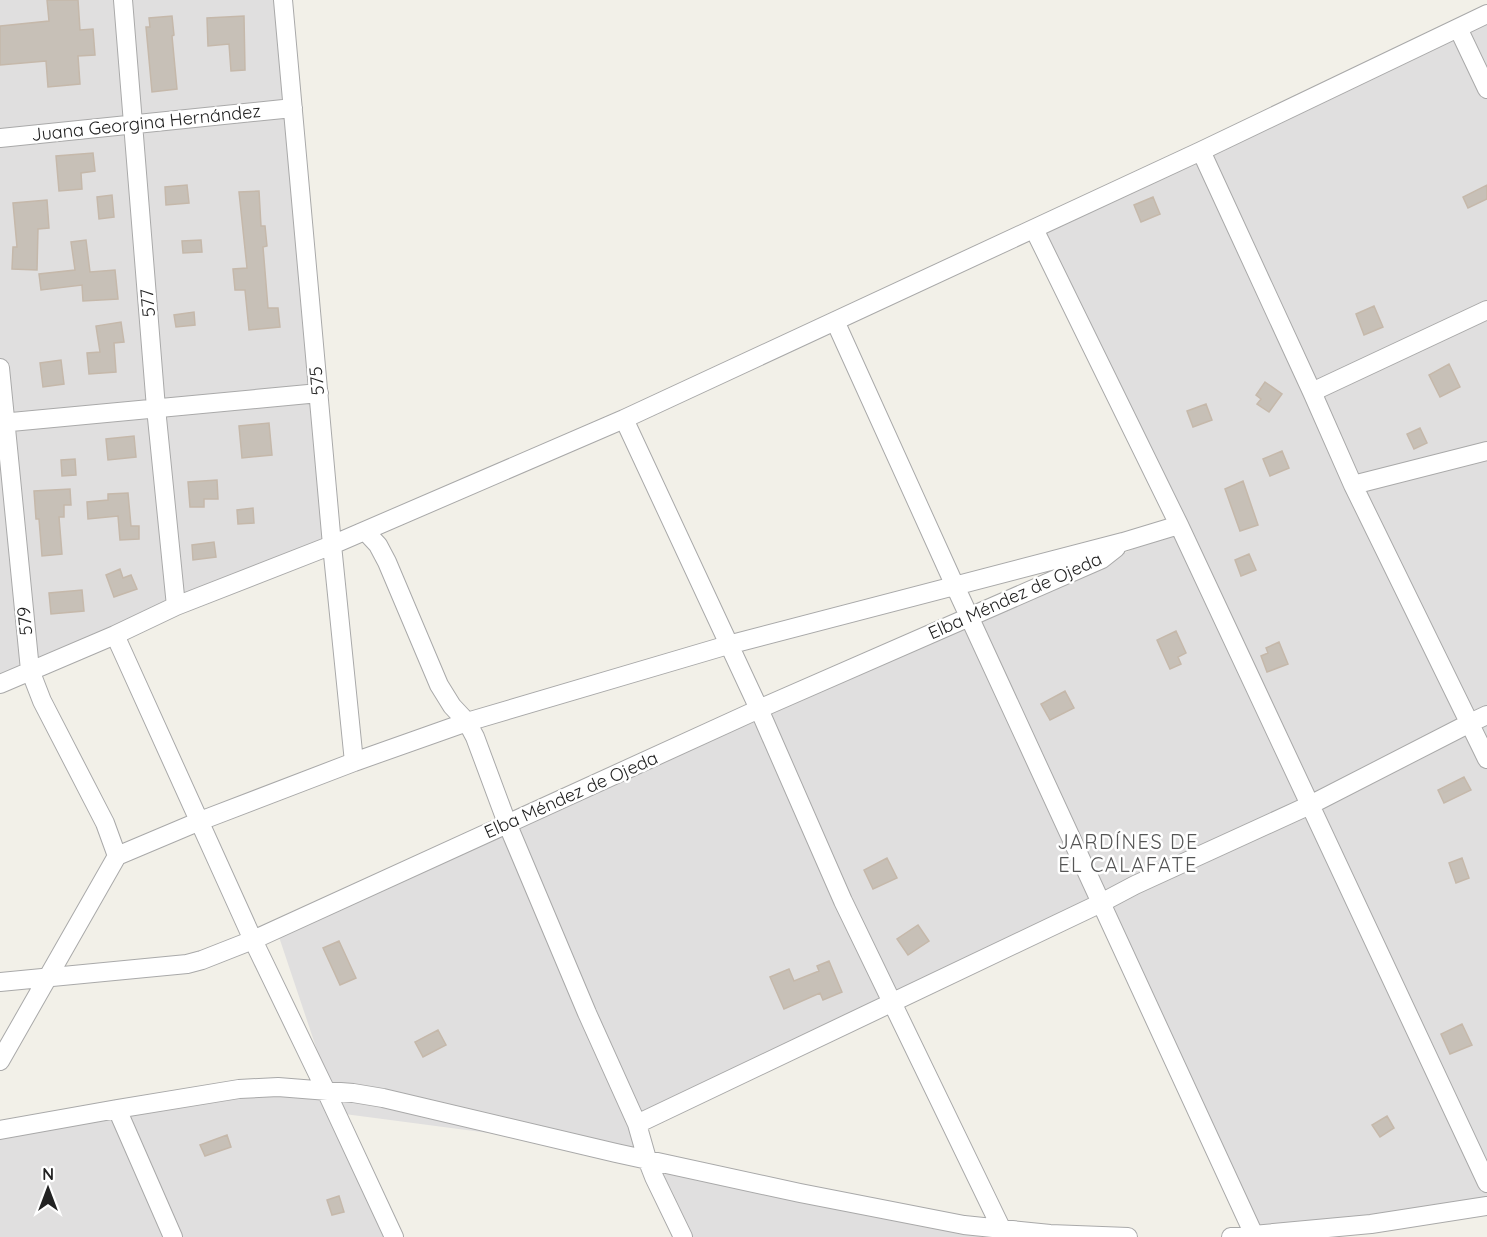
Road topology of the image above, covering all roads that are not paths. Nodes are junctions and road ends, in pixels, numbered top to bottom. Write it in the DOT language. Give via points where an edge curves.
graph roads {
  1 [pos="123,0"];
  2 [pos="283,0"];
  3 [pos="1487,14"];
  4 [pos="1458,28"];
  5 [pos="1487,88"];
  6 [pos="292,108"];
  7 [pos="133,124"];
  8 [pos="0,138"];
  9 [pos="1201,151"];
  10 [pos="1034,229"];
  11 [pos="1487,310"];
  12 [pos="835,321"];
  13 [pos="0,368"];
  14 [pos="1312,392"];
  15 [pos="319,393"];
  16 [pos="156,408"];
  17 [pos="624,419"];
  18 [pos="3,423"];
  19 [pos="1487,451"];
  20 [pos="1353,485"];
  21 [pos="1179,525"];
  22 [pos="365,531"];
  23 [pos="1123,542"];
  24 [pos="332,546"];
  25 [pos="955,586"];
  26 [pos="176,606"];
  27 [pos="969,617"];
  28 [pos="115,635"];
  29 [pos="728,645"];
  30 [pos="30,670"];
  31 [pos="0,684"];
  32 [pos="759,709"];
  33 [pos="1487,715"];
  34 [pos="467,722"];
  35 [pos="1470,723"];
  36 [pos="1487,759"];
  37 [pos="354,762"];
  38 [pos="1310,805"];
  39 [pos="200,821"];
  40 [pos="507,824"];
  41 [pos="117,856"];
  42 [pos="1101,903"];
  43 [pos="253,940"];
  44 [pos="49,976"];
  45 [pos="0,982"];
  46 [pos="892,1003"];
  47 [pos="0,1061"];
  48 [pos="326,1090"];
  49 [pos="117,1109"];
  50 [pos="637,1124"];
  51 [pos="0,1130"];
  52 [pos="647,1159"];
  53 [pos="1487,1183"];
  54 [pos="1487,1206"];
  55 [pos="1004,1233"];
  56 [pos="1255,1236"];
  57 [pos="173,1237"];
  58 [pos="394,1237"];
  59 [pos="683,1237"];
  60 [pos="1128,1237"];
  61 [pos="1232,1237"];
  1 -- 7 [label="street, 577"];
  2 -- 6 [label="street, 575"];
  3 -- 4 [label="street"];
  4 -- 5 [label="street"];
  4 -- 9 [label="street"];
  6 -- 7 [label="street, Juana Georgina Hernández"];
  6 -- 15 [label="street, 575"];
  7 -- 8 [label="street, Juana Georgina Hernández"];
  7 -- 16 [label="street, 577"];
  9 -- 10 [label="street"];
  9 -- 14 [label="street"];
  10 -- 12 [label="street"];
  10 -- 21 [label="street"];
  11 -- 14 [label="street"];
  12 -- 17 [label="street"];
  12 -- 25 [label="street"];
  13 -- 18 [label="street, 579"];
  14 -- 20 [label="street"];
  15 -- 16 [label="street"];
  15 -- 24 [label="street, 575"];
  16 -- 18 [label="street"];
  16 -- 26 [label="street, 577"];
  17 -- 22 [label="street"];
  17 -- 29 [label="street"];
  18 -- 30 [label="street, 579"];
  19 -- 20 [label="street"];
  20 -- 35 [label="street"];
  21 -- 23 [label="street"];
  21 -- 38 [label="street"];
  22 -- 24 [label="street"];
  22 -- 34 [label="street" via="387,562 439,685"];
  23 -- 25 [label="street"];
  23 -- 27 [label="street, Elba Méndez de Ojeda" via="1102,559"];
  24 -- 26 [label="street"];
  24 -- 37 [label="street, 575"];
  25 -- 27 [label="street"];
  25 -- 29 [label="street"];
  26 -- 28 [label="street"];
  27 -- 32 [label="street, Elba Méndez de Ojeda"];
  27 -- 42 [label="street"];
  28 -- 30 [label="street"];
  28 -- 39 [label="street"];
  29 -- 32 [label="street"];
  29 -- 34 [label="street"];
  30 -- 31 [label="street"];
  30 -- 41 [label="street, 579" via="105,823"];
  32 -- 40 [label="street, Elba Méndez de Ojeda"];
  32 -- 46 [label="street"];
  33 -- 35 [label="street"];
  34 -- 37 [label="street"];
  34 -- 40 [label="street"];
  35 -- 36 [label="street"];
  35 -- 38 [label="street"];
  37 -- 39 [label="street"];
  38 -- 42 [label="street"];
  38 -- 53 [label="street"];
  39 -- 41 [label="street"];
  39 -- 43 [label="street"];
  40 -- 43 [label="street, Elba Méndez de Ojeda"];
  40 -- 50 [label="street"];
  41 -- 44 [label="street"];
  42 -- 46 [label="street"];
  42 -- 56 [label="street"];
  43 -- 44 [label="street, Elba Méndez de Ojeda" via="187,964"];
  43 -- 48 [label="street"];
  44 -- 45 [label="street, Elba Méndez de Ojeda"];
  44 -- 47 [label="street"];
  46 -- 50 [label="street"];
  46 -- 55 [label="street"];
  48 -- 49 [label="street" via="239,1089"];
  48 -- 52 [label="street" via="383,1098"];
  48 -- 58 [label="street"];
  49 -- 51 [label="street"];
  49 -- 57 [label="street"];
  50 -- 52 [label="street"];
  52 -- 55 [label="street"];
  52 -- 59 [label="street"];
  54 -- 56 [label="street"];
  55 -- 60 [label="street"];
  56 -- 61 [label="street"];
}
